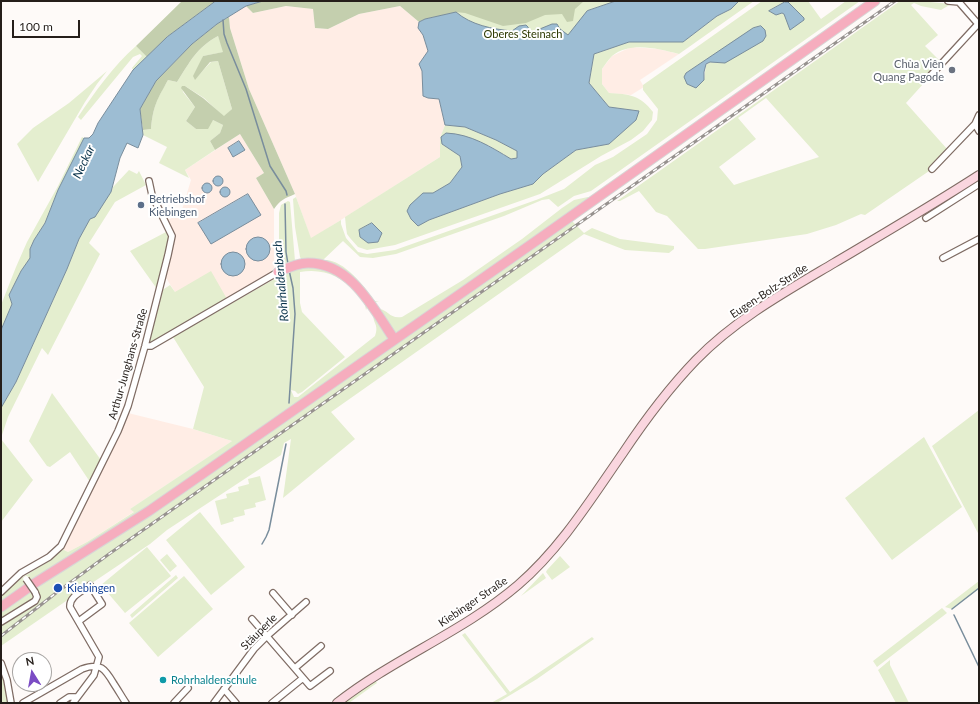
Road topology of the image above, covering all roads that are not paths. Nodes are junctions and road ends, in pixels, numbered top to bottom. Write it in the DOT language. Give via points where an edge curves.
graph roads {
  1 [pos="875,1"];
  2 [pos="948,1"];
  3 [pos="958,2"];
  4 [pos="978,25"];
  5 [pos="931,75"];
  6 [pos="979,115"];
  7 [pos="975,124"];
  8 [pos="979,131"];
  9 [pos="932,169"];
  10 [pos="979,176"];
  11 [pos="149,181"];
  12 [pos="979,184"];
  13 [pos="926,218"];
  14 [pos="979,239"];
  15 [pos="943,258"];
  16 [pos="281,271"];
  17 [pos="394,339"];
  18 [pos="145,346"];
  19 [pos="610,471"];
  20 [pos="21,573"];
  21 [pos="1,592"];
  22 [pos="273,593"];
  23 [pos="306,602"];
  24 [pos="1,607"];
  25 [pos="292,615"];
  26 [pos="252,619"];
  27 [pos="79,621"];
  28 [pos="1,622"];
  29 [pos="267,636"];
  30 [pos="321,646"];
  31 [pos="1,663"];
  32 [pos="97,666"];
  33 [pos="295,668"];
  34 [pos="330,670"];
  35 [pos="303,678"];
  36 [pos="188,688"];
  37 [pos="224,688"];
  38 [pos="77,697"];
  39 [pos="11,703"];
  40 [pos="23,703"];
  41 [pos="60,703"];
  42 [pos="73,703"];
  43 [pos="126,703"];
  44 [pos="174,703"];
  45 [pos="214,703"];
  46 [pos="236,703"];
  47 [pos="272,703"];
  48 [pos="337,703"];
  1 -- 17 [label="main road"];
  2 -- 3 [label="street"];
  3 -- 4 [label="street"];
  4 -- 5 [label="street"];
  6 -- 7 [label="street"];
  7 -- 8 [label="street"];
  7 -- 9 [label="street"];
  10 -- 19 [label="street, Eugen-Bolz-Straße" via="733,326 702,354 674,385"];
  11 -- 18 [label="street, Arthur-Junghans-Straße" via="152,194 172,236"];
  12 -- 13 [label="street"];
  14 -- 15 [label="street"];
  16 -- 17 [label="main road" via="307,263 324,264 336,269 354,283 365,296"];
  16 -- 18 [label="street" via="151,346"];
  17 -- 24 [label="main road" via="149,511"];
  18 -- 20 [label="street, Arthur-Junghans-Straße" via="121,424 61,546 49,557"];
  19 -- 48 [label="street, Kiebinger Straße" via="573,525 518,585 486,610 388,668"];
  20 -- 21 [label="street, Arthur-Junghans-Straße"];
  20 -- 28 [label="street, bridge" via="37,597 35,601"];
  22 -- 25 [label="street, Stäuperle"];
  23 -- 25 [label="street, Stäuperle"];
  25 -- 29 [label="street, Stäuperle"];
  26 -- 29 [label="street"];
  27 -- 27 [label="street" via="70,603 72,598 90,585 102,604"];
  27 -- 32 [label="street" via="99,657"];
  29 -- 33 [label="street"];
  29 -- 37 [label="street, Stäuperle"];
  30 -- 33 [label="street"];
  31 -- 39 [label="street"];
  32 -- 38 [label="street" via="94,675"];
  32 -- 40 [label="street" via="82,669"];
  32 -- 43 [label="street" via="106,670"];
  33 -- 35 [label="street"];
  34 -- 35 [label="street" via="310,686"];
  35 -- 47 [label="street"];
  36 -- 44 [label="street"];
  37 -- 45 [label="street, Stäuperle"];
  37 -- 46 [label="street"];
  38 -- 41 [label="street" via="69,697"];
  38 -- 42 [label="street"];
}
